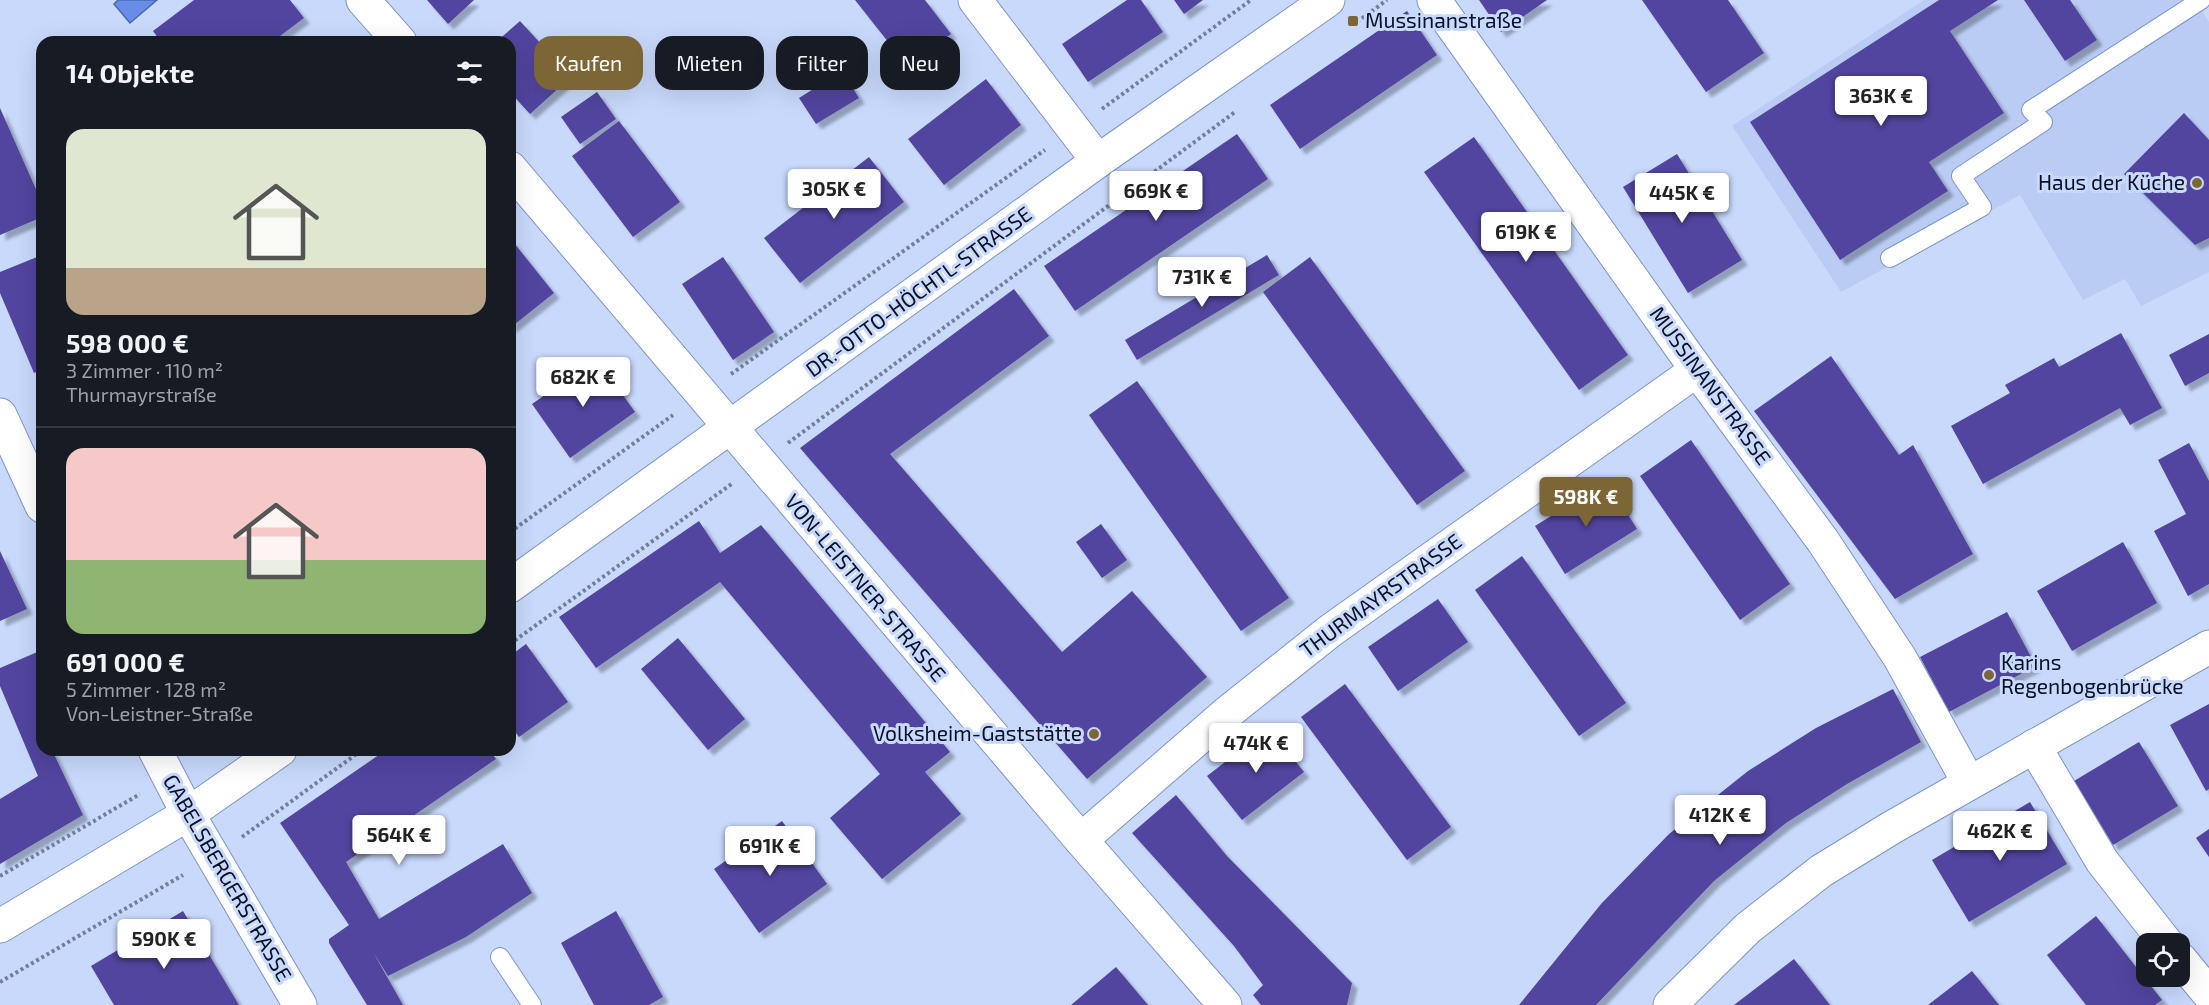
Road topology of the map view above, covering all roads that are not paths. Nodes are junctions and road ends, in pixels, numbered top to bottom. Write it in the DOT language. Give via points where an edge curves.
graph roads {
  1 [pos="363,0"];
  2 [pos="975,0"];
  3 [pos="1328,0"];
  4 [pos="1434,0"];
  5 [pos="2200,0"];
  6 [pos="395,36"];
  7 [pos="1098,161"];
  8 [pos="516,175"];
  9 [pos="1890,258"];
  10 [pos="1697,370"];
  11 [pos="0,415"];
  12 [pos="731,429"];
  13 [pos="36,493"];
  14 [pos="516,582"];
  15 [pos="2209,647"];
  16 [pos="2034,746"];
  17 [pos="271,756"];
  18 [pos="161,763"];
  19 [pos="1969,783"];
  20 [pos="188,814"];
  21 [pos="1081,840"];
  22 [pos="0,926"];
  23 [pos="2158,933"];
  24 [pos="500,957"];
  25 [pos="2190,970"];
  26 [pos="2209,994"];
  27 [pos="300,1005"];
  28 [pos="532,1005"];
  29 [pos="1225,1005"];
  30 [pos="1670,1005"];
  1 -- 6 [label="street"];
  2 -- 7 [label="street"];
  3 -- 7 [label="street, DR.-OTTO-HÖCHTL-STRASSE"];
  4 -- 10 [label="street, MUSSINANSTRASSE"];
  5 -- 9 [label="lane" via="2031,110 2043,122 1961,176 1982,207"];
  7 -- 12 [label="street, DR.-OTTO-HÖCHTL-STRASSE"];
  8 -- 12 [label="street, VON-LEISTNER-STRASSE"];
  10 -- 19 [label="street, MUSSINANSTRASSE" via="1864,602 1900,658"];
  10 -- 21 [label="street, THURMAYRSTRASSE" via="1330,631 1227,713"];
  11 -- 13 [label="street"];
  12 -- 14 [label="street, DR.-OTTO-HÖCHTL-STRASSE"];
  12 -- 21 [label="street, VON-LEISTNER-STRASSE"];
  15 -- 16 [label="street"];
  16 -- 19 [label="street"];
  16 -- 23 [label="street" via="2102,861"];
  17 -- 20 [label="street"];
  18 -- 20 [label="street, GABELSBERGERSTRASSE"];
  19 -- 30 [label="street" via="1821,871 1748,928"];
  20 -- 22 [label="street"];
  20 -- 27 [label="street, GABELSBERGERSTRASSE"];
  21 -- 29 [label="street, VON-LEISTNER-STRASSE"];
  24 -- 28 [label="lane"];
  25 -- 26 [label="street"];
}
